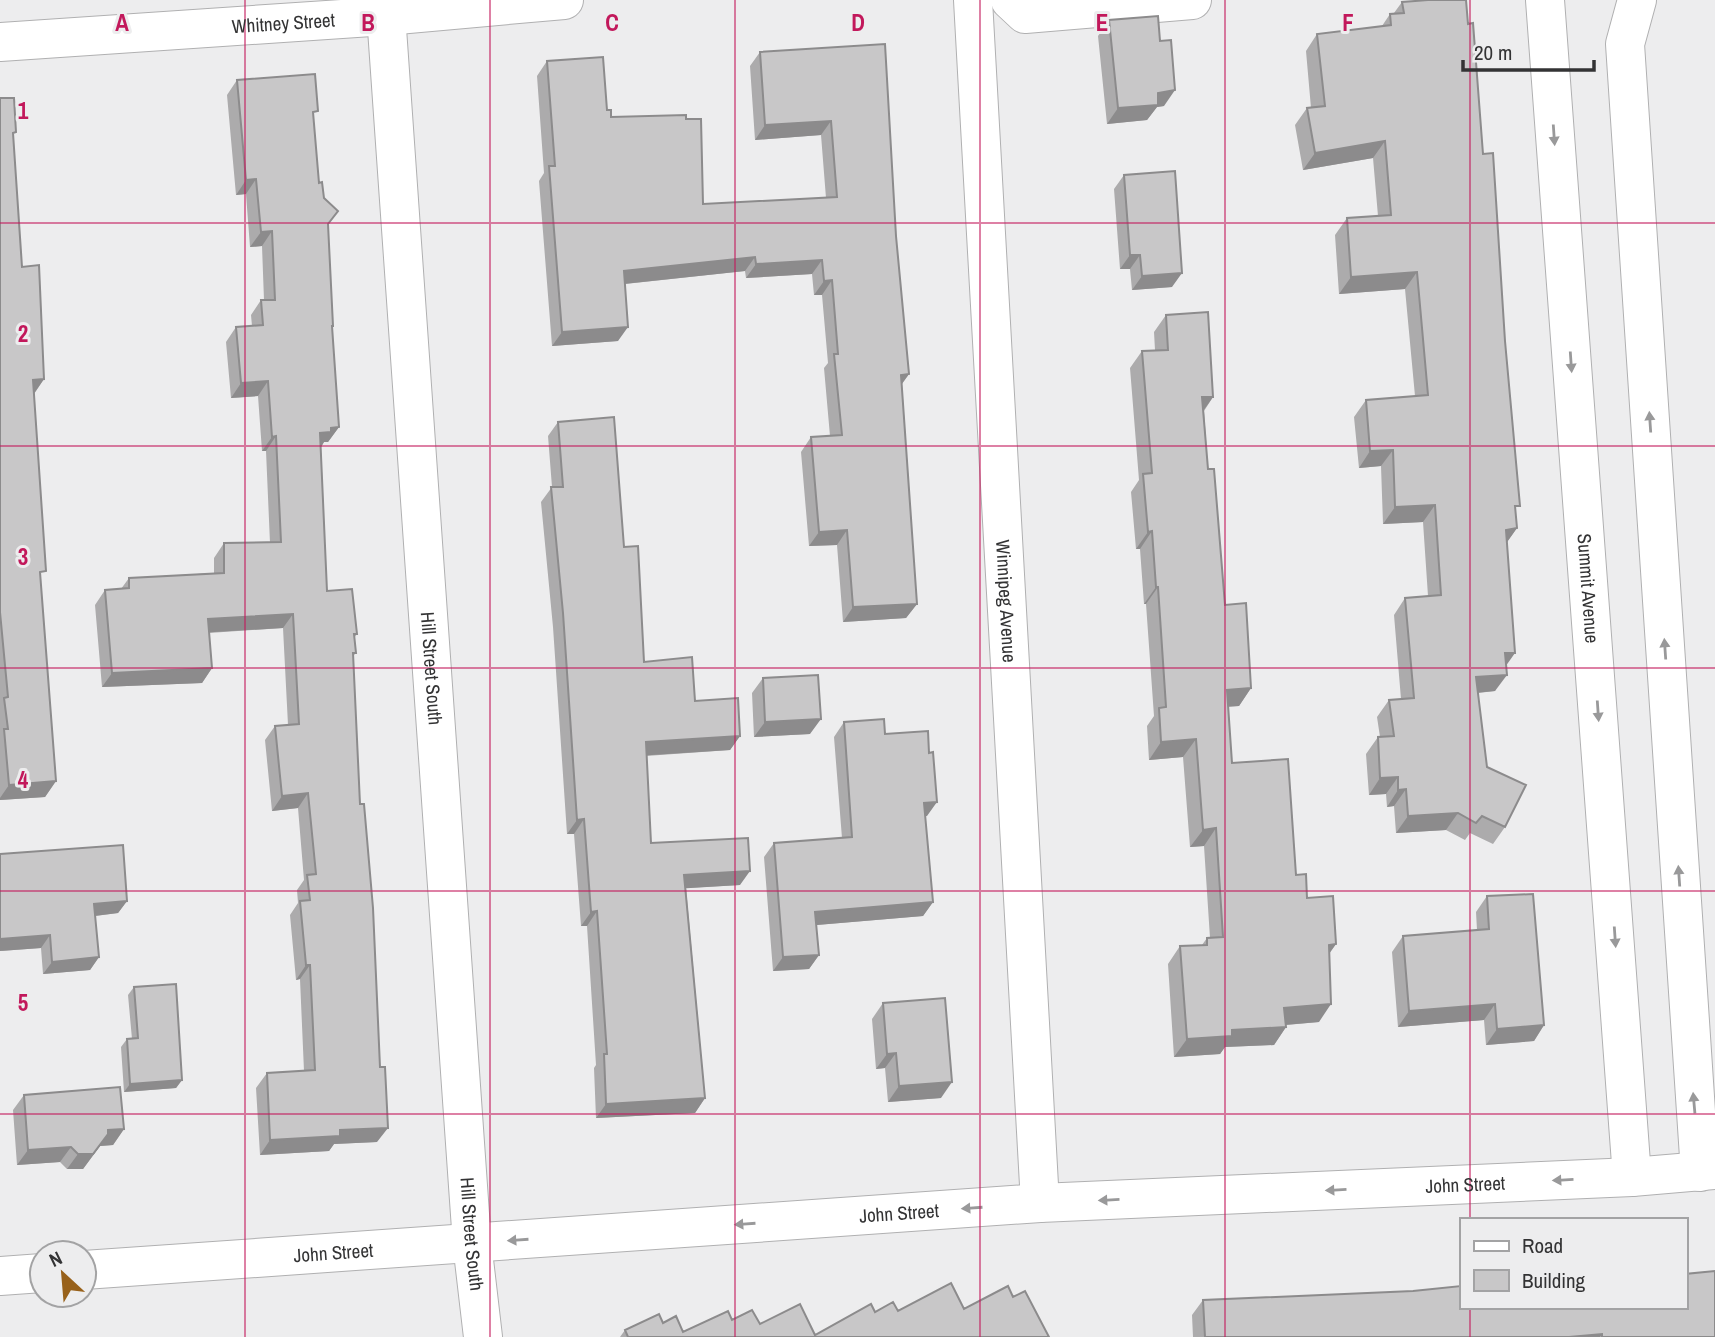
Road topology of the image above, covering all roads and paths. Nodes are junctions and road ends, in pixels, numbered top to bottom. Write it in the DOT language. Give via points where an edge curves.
graph roads {
  1 [pos="564,0"];
  2 [pos="973,0"];
  3 [pos="1010,0"];
  4 [pos="1192,0"];
  5 [pos="1545,0"];
  6 [pos="1637,0"];
  7 [pos="385,8"];
  8 [pos="0,42"];
  9 [pos="1707,1171"];
  10 [pos="1632,1177"];
  11 [pos="1040,1203"];
  12 [pos="472,1243"];
  13 [pos="98,1269"];
  14 [pos="28,1274"];
  15 [pos="0,1276"];
  16 [pos="483,1337"];
  1 -- 7 [label="street, Whitney Street"];
  2 -- 11 [label="street, Winnipeg Avenue"];
  3 -- 4 [label="street" via="1026,14"];
  5 -- 10 [label="street, Summit Avenue, one-way"];
  9 -- 6 [label="street, one-way" via="1625,44"];
  7 -- 8 [label="street, Whitney Street"];
  7 -- 12 [label="street, Hill Street South"];
  9 -- 10 [label="street, John Street"];
  10 -- 11 [label="street, John Street, one-way"];
  11 -- 12 [label="street, John Street, one-way"];
  12 -- 13 [label="street, John Street"];
  12 -- 16 [label="street, Hill Street South"];
  14 -- 15 [label="street"];
}
